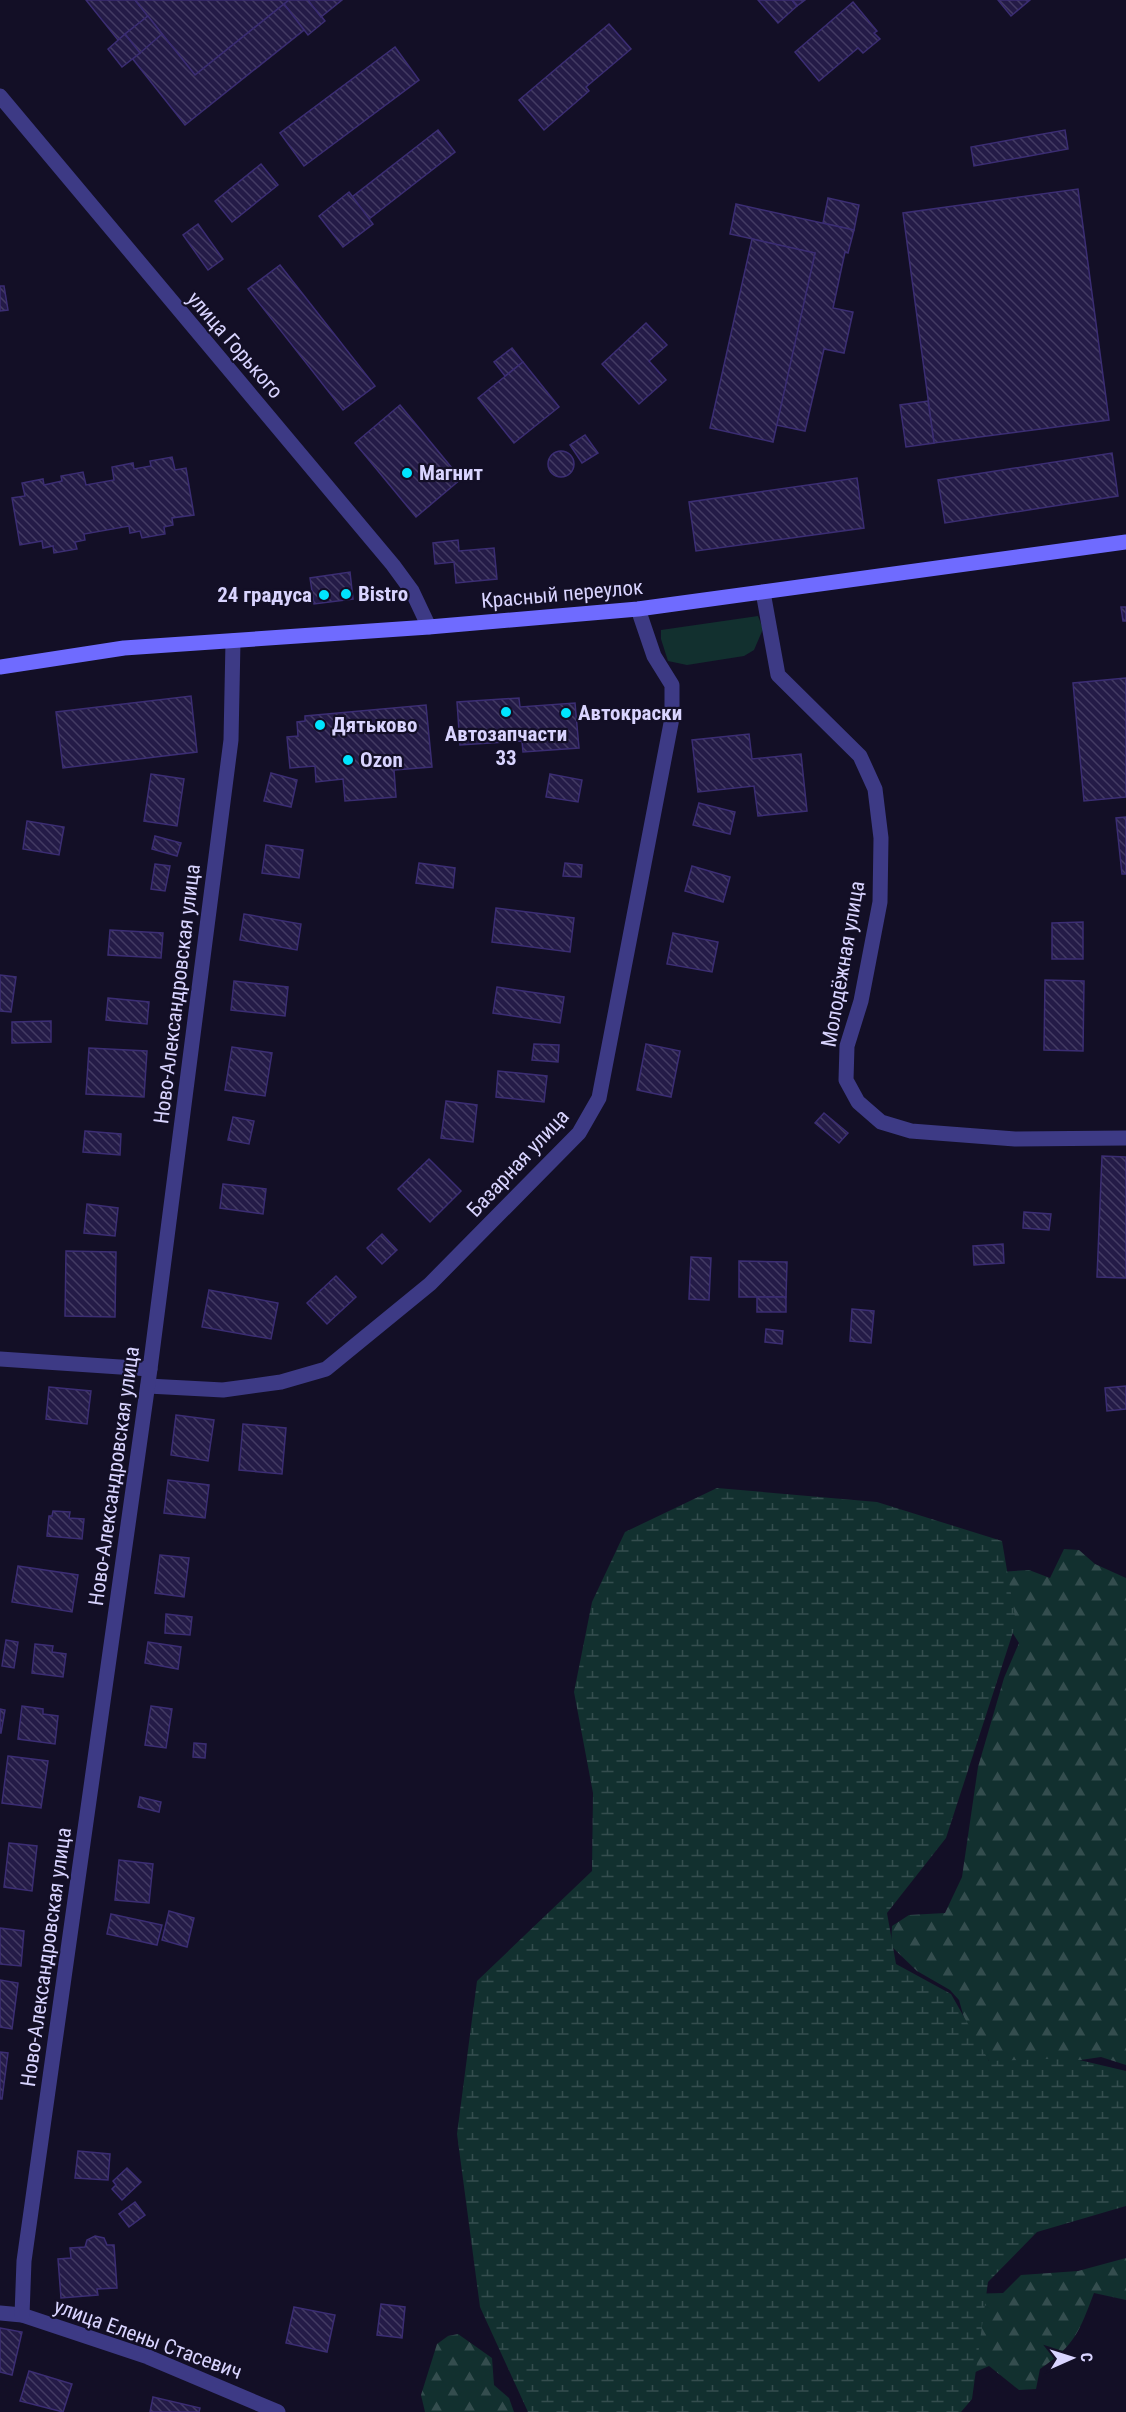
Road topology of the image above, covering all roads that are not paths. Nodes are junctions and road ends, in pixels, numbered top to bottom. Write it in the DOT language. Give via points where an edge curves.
graph roads {
  1 [pos="0,96"];
  2 [pos="1126,542"];
  3 [pos="763,592"];
  4 [pos="638,609"];
  5 [pos="429,627"];
  6 [pos="233,641"];
  7 [pos="0,667"];
  8 [pos="1126,1138"];
  9 [pos="0,1359"];
  10 [pos="150,1369"];
  11 [pos="148,1386"];
  12 [pos="0,2313"];
  13 [pos="22,2315"];
  14 [pos="278,2412"];
  1 -- 5 [label="street, улица Горького" via="393,565 412,591"];
  2 -- 3 [label="main road, Красный переулок"];
  3 -- 4 [label="main road, Красный переулок"];
  3 -- 8 [label="street, Молодёжная улица" via="778,675 860,756 875,789 881,838 880,902 861,1001 847,1046 846,1080 858,1102 881,1122 911,1131 1015,1139"];
  4 -- 5 [label="main road, Красный переулок"];
  4 -- 11 [label="street, Базарная улица" via="654,656 672,685 672,718 599,1098 579,1133 430,1284 326,1370 281,1382 223,1390"];
  5 -- 6 [label="main road, Красный переулок"];
  6 -- 7 [label="main road, Красный переулок" via="124,648"];
  6 -- 10 [label="street, Ново-Александровская улица" via="231,740"];
  9 -- 10 [label="street"];
  10 -- 11 [label="street, Ново-Александровская улица"];
  11 -- 13 [label="street, Ново-Александровская улица" via="24,2261"];
  12 -- 13 [label="street, улица Елены Стасевич"];
  13 -- 14 [label="street, улица Елены Стасевич" via="148,2357"];
}
